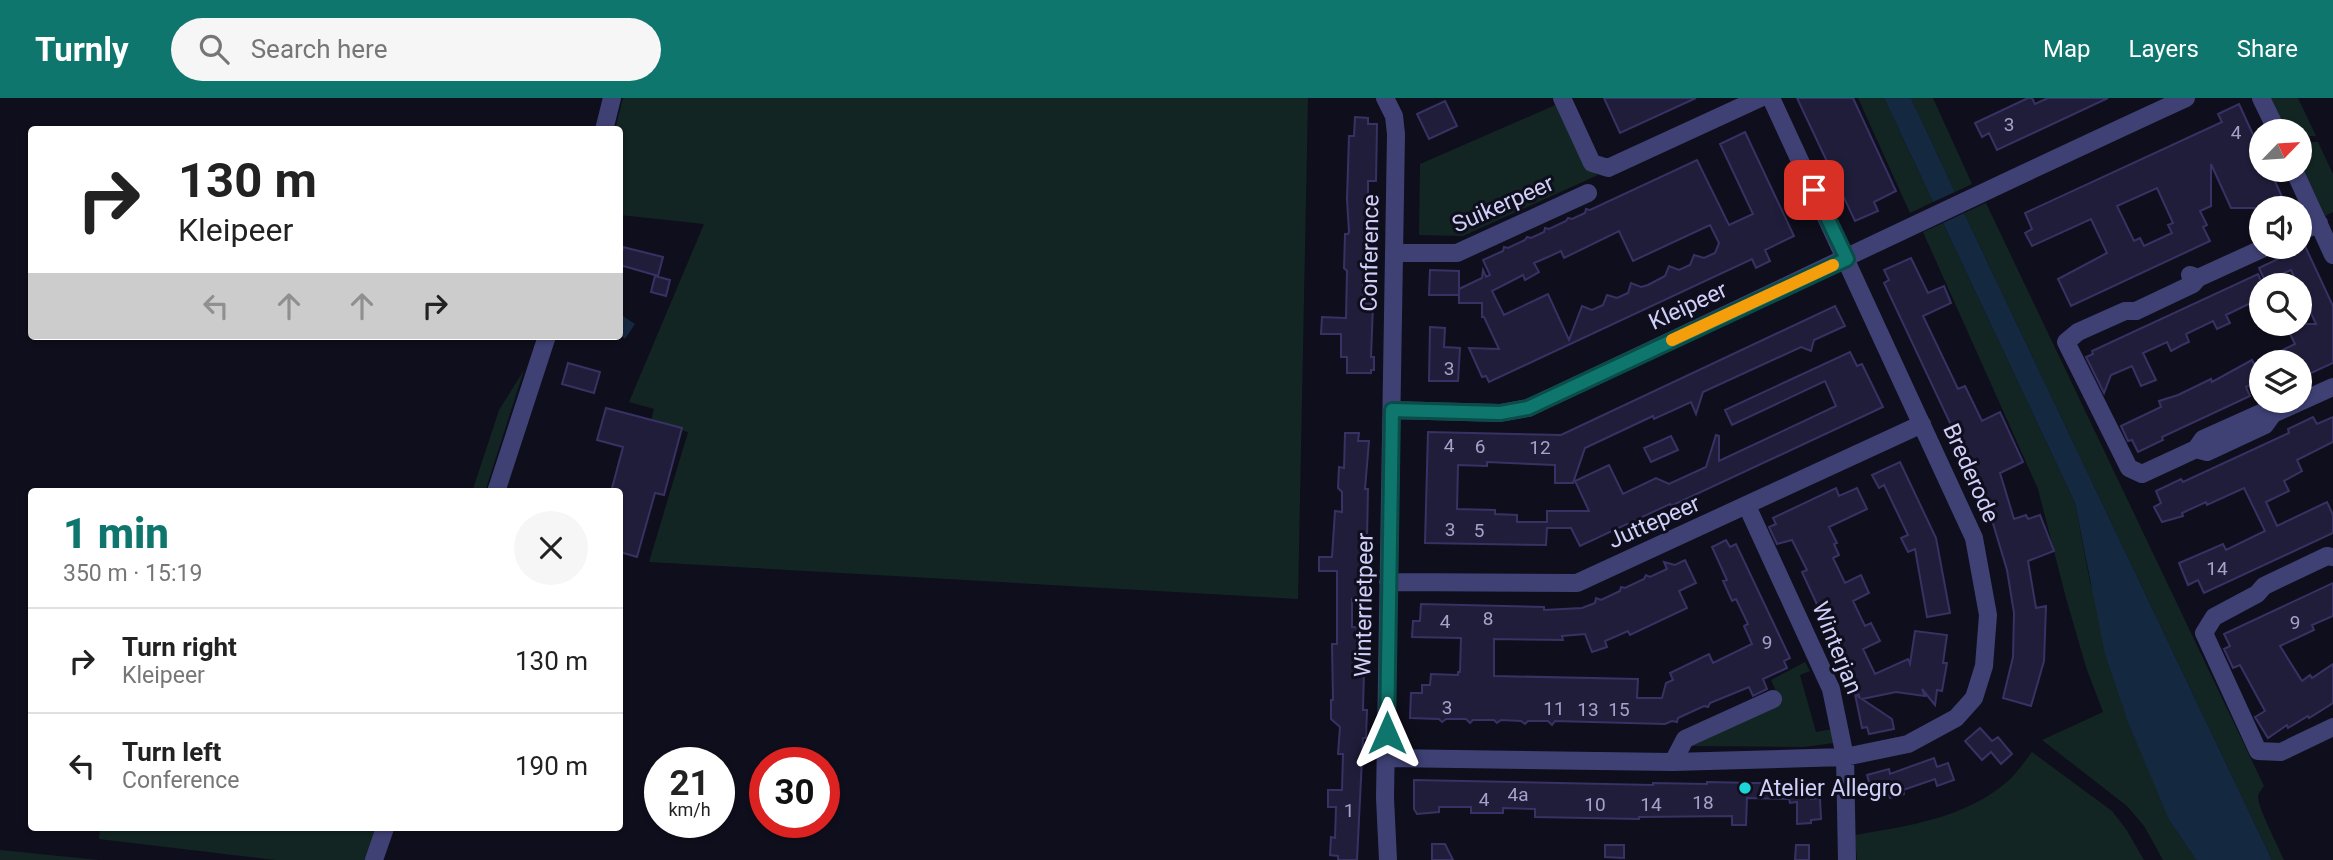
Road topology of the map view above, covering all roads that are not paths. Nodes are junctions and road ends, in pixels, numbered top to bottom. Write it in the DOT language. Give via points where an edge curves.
graph roads {
  1 [pos="612,98"];
  2 [pos="1385,98"];
  3 [pos="1562,98"];
  4 [pos="1760,98"];
  5 [pos="1771,98"];
  6 [pos="2186,98"];
  7 [pos="2261,98"];
  8 [pos="2271,119"];
  9 [pos="605,126"];
  10 [pos="2300,182"];
  11 [pos="1588,193"];
  12 [pos="2319,223"];
  13 [pos="2312,226"];
  14 [pos="1394,253"];
  15 [pos="2249,255"];
  16 [pos="2333,255"];
  17 [pos="1847,259"];
  18 [pos="546,340"];
  19 [pos="2333,387"];
  20 [pos="1392,410"];
  21 [pos="1922,424"];
  22 [pos="497,488"];
  23 [pos="1747,506"];
  24 [pos="2333,557"];
  25 [pos="2333,564"];
  26 [pos="1388,582"];
  27 [pos="2257,594"];
  28 [pos="1773,699"];
  29 [pos="2333,727"];
  30 [pos="1845,757"];
  31 [pos="1387,758"];
  32 [pos="1673,762"];
  33 [pos="383,831"];
  34 [pos="1387,852"];
  35 [pos="374,860"];
  36 [pos="1847,860"];
  1 -- 9 [label="street"];
  2 -- 14 [label="street, Conference" via="1396,134"];
  3 -- 4 [label="street" via="1592,163 1608,167"];
  5 -- 17 [label="street"];
  6 -- 17 [label="street, Kleipeer"];
  7 -- 8 [label="street"];
  10 -- 12 [label="street"];
  11 -- 14 [label="street, Suikerpeer" via="1457,253"];
  12 -- 13 [label="street"];
  12 -- 16 [label="street"];
  14 -- 20 [label="street, Conference"];
  15 -- 19 [label="street" via="2130,301 2125,311 2078,332 2067,342 2129,468 2142,474 2196,449 2207,452 2265,425 2273,414"];
  17 -- 20 [label="street, Kleipeer" via="1528,408 1500,413"];
  17 -- 21 [label="street, Brederode"];
  18 -- 22 [label="street"];
  20 -- 26 [label="street, Winterrietpeer"];
  21 -- 23 [label="street, Juttepeer"];
  21 -- 30 [label="street, Brederode" via="1974,538 1988,615 1984,666 1973,698 1956,718 1908,744"];
  23 -- 26 [label="street, Juttepeer" via="1577,583"];
  23 -- 30 [label="street, Winterjan" via="1832,690"];
  24 -- 27 [label="street" via="2263,586"];
  25 -- 27 [label="street" via="2269,594"];
  26 -- 31 [label="street, Winterrietpeer"];
  27 -- 29 [label="street" via="2214,617 2204,634 2258,751 2281,752"];
  28 -- 32 [label="street" via="1685,739"];
  30 -- 32 [label="street, Brederode"];
  30 -- 36 [label="street, Winterjan"];
  31 -- 32 [label="street, Brederode"];
  31 -- 34 [label="street, Winterrietpeer"];
  33 -- 35 [label="street"];
}
